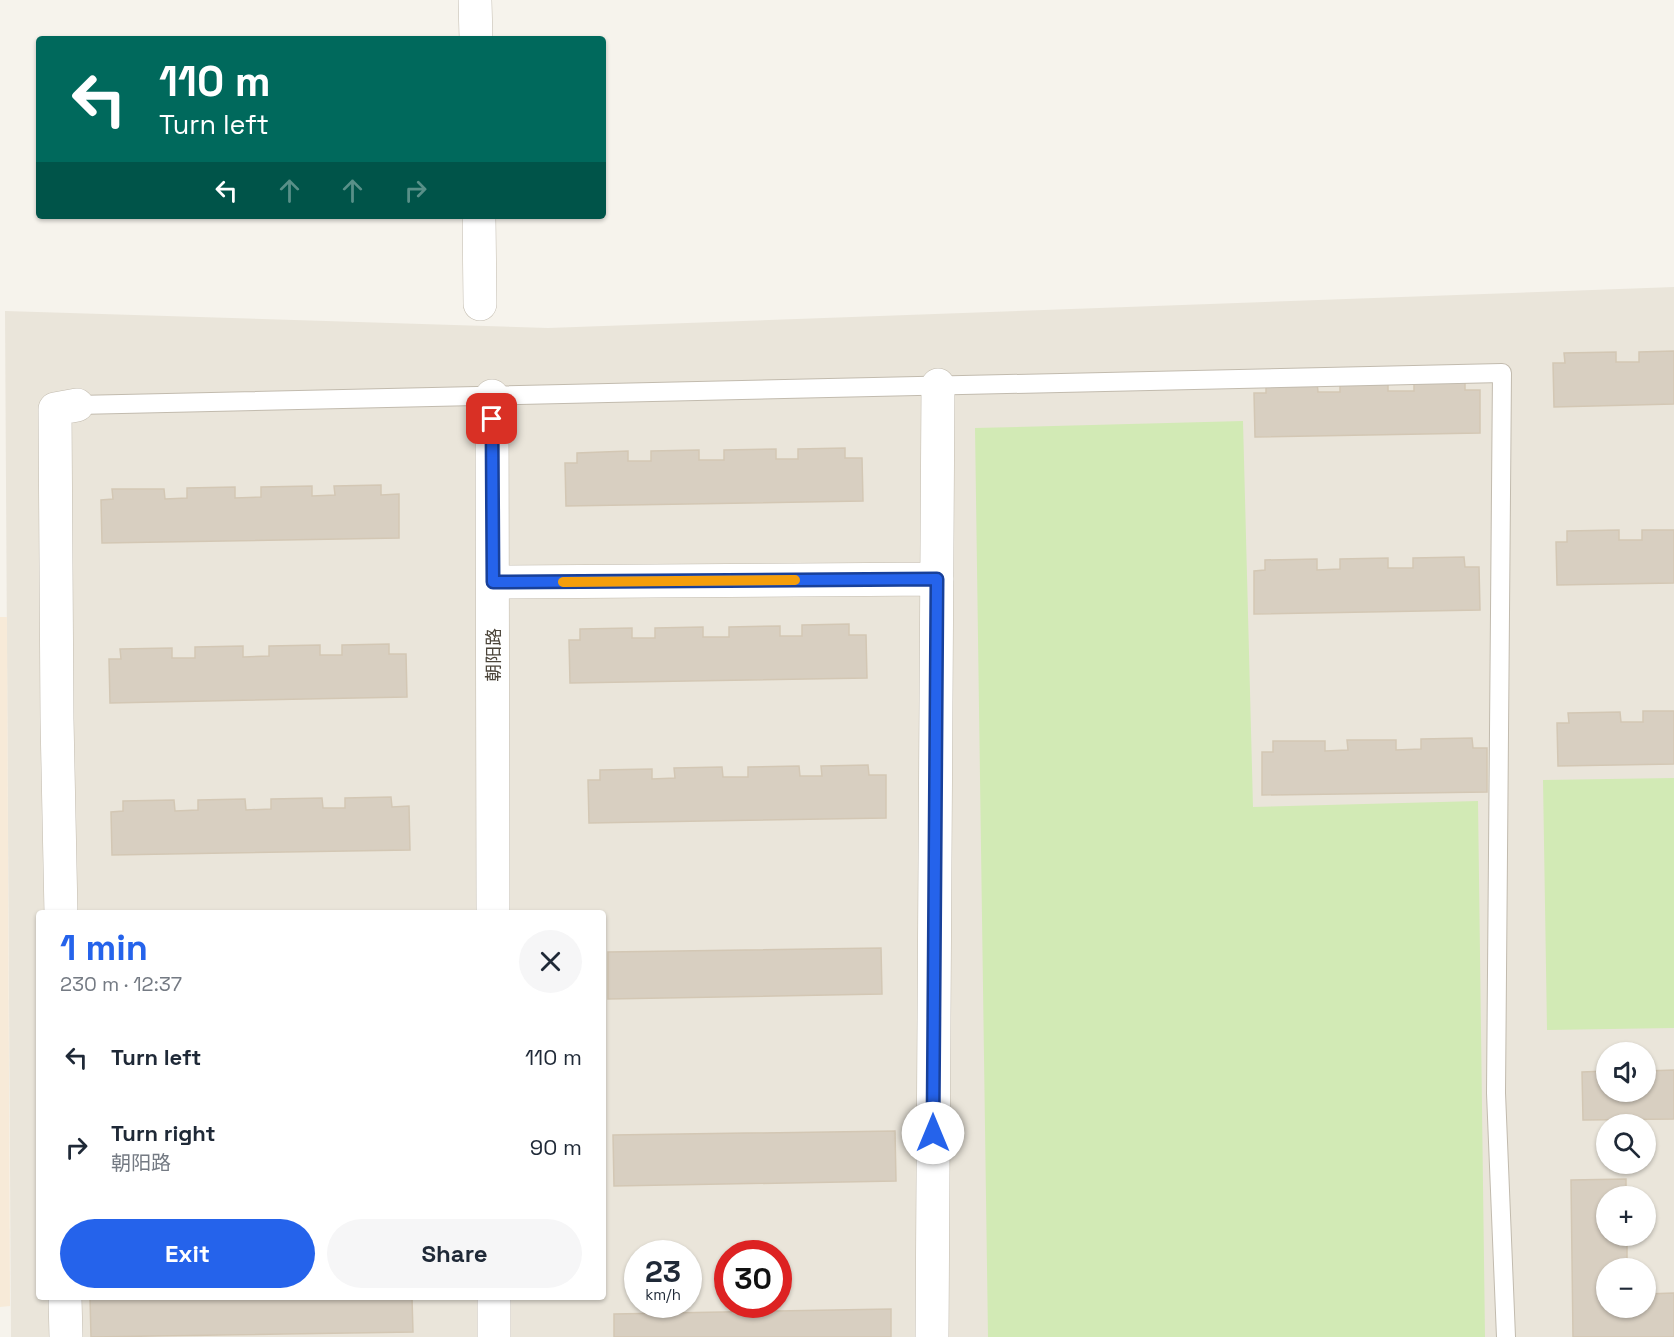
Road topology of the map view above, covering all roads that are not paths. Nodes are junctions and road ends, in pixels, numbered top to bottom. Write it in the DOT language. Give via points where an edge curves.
graph roads {
  1 [pos="475,0"];
  2 [pos="476,36"];
  3 [pos="479,219"];
  4 [pos="480,304"];
  5 [pos="938,386"];
  6 [pos="492,396"];
  7 [pos="77,405"];
  8 [pos="937,579"];
  9 [pos="493,582"];
  10 [pos="61,910"];
  11 [pos="494,910"];
  12 [pos="65,1300"];
  13 [pos="494,1300"];
  14 [pos="66,1337"];
  15 [pos="494,1337"];
  16 [pos="932,1337"];
  17 [pos="1506,1337"];
  1 -- 2 [label="street"];
  3 -- 4 [label="street"];
  5 -- 6 [label="lane"];
  5 -- 8 [label="street"];
  5 -- 17 [label="lane" via="1502,373 1496,1093"];
  6 -- 7 [label="lane"];
  6 -- 9 [label="street, 朝阳路"];
  7 -- 10 [label="street" via="55,409"];
  8 -- 9 [label="street"];
  8 -- 16 [label="street"];
  9 -- 11 [label="street, 朝阳路"];
  12 -- 14 [label="street"];
  13 -- 15 [label="street"];
}
